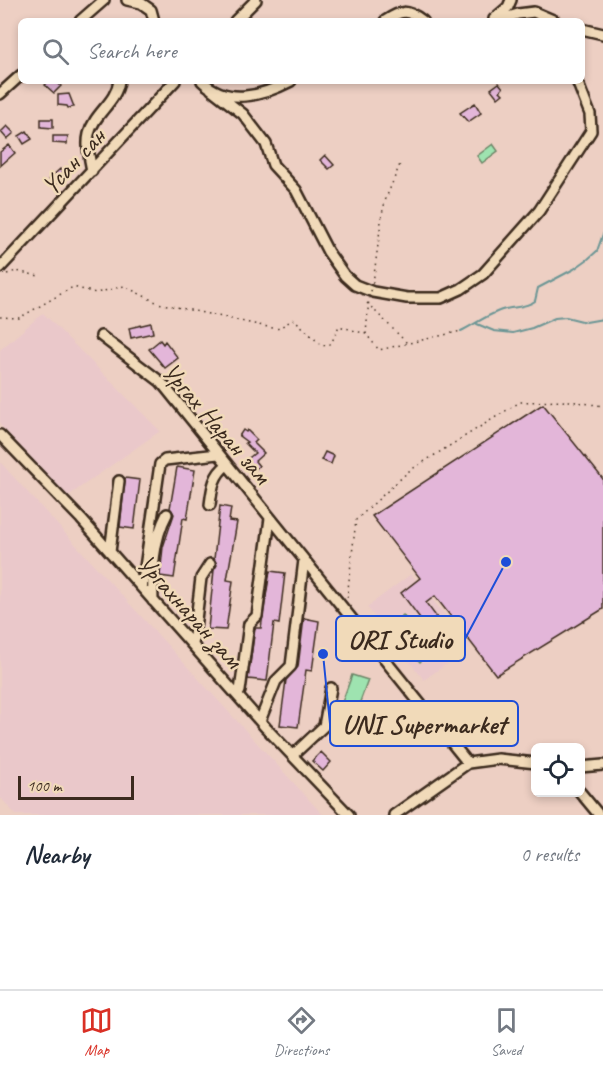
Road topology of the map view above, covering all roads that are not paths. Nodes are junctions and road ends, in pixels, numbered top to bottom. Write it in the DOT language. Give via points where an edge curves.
graph roads {
  1 [pos="104,0"];
  2 [pos="127,0"];
  3 [pos="256,0"];
  4 [pos="511,0"];
  5 [pos="83,18"];
  6 [pos="153,18"];
  7 [pos="238,18"];
  8 [pos="390,18"];
  9 [pos="419,18"];
  10 [pos="497,18"];
  11 [pos="504,18"];
  12 [pos="546,18"];
  13 [pos="585,30"];
  14 [pos="603,34"];
  15 [pos="18,78"];
  16 [pos="117,84"];
  17 [pos="172,84"];
  18 [pos="205,84"];
  19 [pos="283,84"];
  20 [pos="578,84"];
  21 [pos="211,90"];
  22 [pos="0,94"];
  23 [pos="92,171"];
  24 [pos="0,268"];
  25 [pos="101,336"];
  26 [pos="0,435"];
  27 [pos="218,454"];
  28 [pos="227,465"];
  29 [pos="119,481"];
  30 [pos="210,505"];
  31 [pos="167,514"];
  32 [pos="270,518"];
  33 [pos="110,552"];
  34 [pos="304,560"];
  35 [pos="210,564"];
  36 [pos="142,588"];
  37 [pos="153,601"];
  38 [pos="193,645"];
  39 [pos="331,688"];
  40 [pos="237,695"];
  41 [pos="260,721"];
  42 [pos="293,755"];
  43 [pos="531,762"];
  44 [pos="468,763"];
  45 [pos="603,765"];
  46 [pos="585,767"];
  47 [pos="603,771"];
  48 [pos="585,772"];
  49 [pos="584,797"];
  50 [pos="349,815"];
  51 [pos="394,815"];
  52 [pos="599,815"];
  1 -- 5 [label="street"];
  2 -- 6 [label="street" via="141,3 151,10"];
  3 -- 7 [label="street"];
  4 -- 10 [label="street"];
  8 -- 9 [label="street" via="401,12 411,12"];
  11 -- 12 [label="street" via="534,12"];
  13 -- 14 [label="street"];
  15 -- 22 [label="street"];
  16 -- 23 [label="street" via="114,98 89,133"];
  17 -- 23 [label="street, Үсан сан"];
  18 -- 21 [label="street"];
  19 -- 21 [label="street" via="253,95 230,97"];
  20 -- 21 [label="street" via="590,114 591,131 539,211 483,274 461,289 441,297 407,298 373,292 345,276 296,190 273,165 266,144 243,114"];
  23 -- 24 [label="street, Үсан сан"];
  25 -- 27 [label="street, Ургах Наран зам" via="161,382"];
  26 -- 33 [label="street, Ургахнаран зам"];
  27 -- 28 [label="street, Ургах Наран зам"];
  27 -- 36 [label="street" via="165,460 160,464"];
  28 -- 30 [label="street" via="213,483"];
  28 -- 32 [label="street, Ургах Наран зам"];
  29 -- 33 [label="street"];
  31 -- 37 [label="street" via="160,526 153,568"];
  32 -- 34 [label="street, Ургах Наран зам"];
  32 -- 40 [label="street, Ургах Наран зам" via="257,616 249,624"];
  33 -- 36 [label="street, Ургахнаран зам"];
  34 -- 41 [label="street" via="291,666 276,681"];
  34 -- 44 [label="street, Ургах Наран зам"];
  35 -- 38 [label="street" via="201,578"];
  36 -- 37 [label="street, Ургахнаран зам"];
  37 -- 38 [label="street, Ургахнаран зам"];
  38 -- 40 [label="street, Ургахнаран зам"];
  39 -- 42 [label="street" via="324,726"];
  40 -- 41 [label="street, Ургахнаран зам"];
  41 -- 42 [label="street, Ургахнаран зам"];
  42 -- 50 [label="street, Ургахнаран зам"];
  43 -- 44 [label="street" via="498,759"];
  44 -- 51 [label="street"];
  45 -- 46 [label="street"];
  47 -- 48 [label="street"];
  49 -- 52 [label="street"];
}
